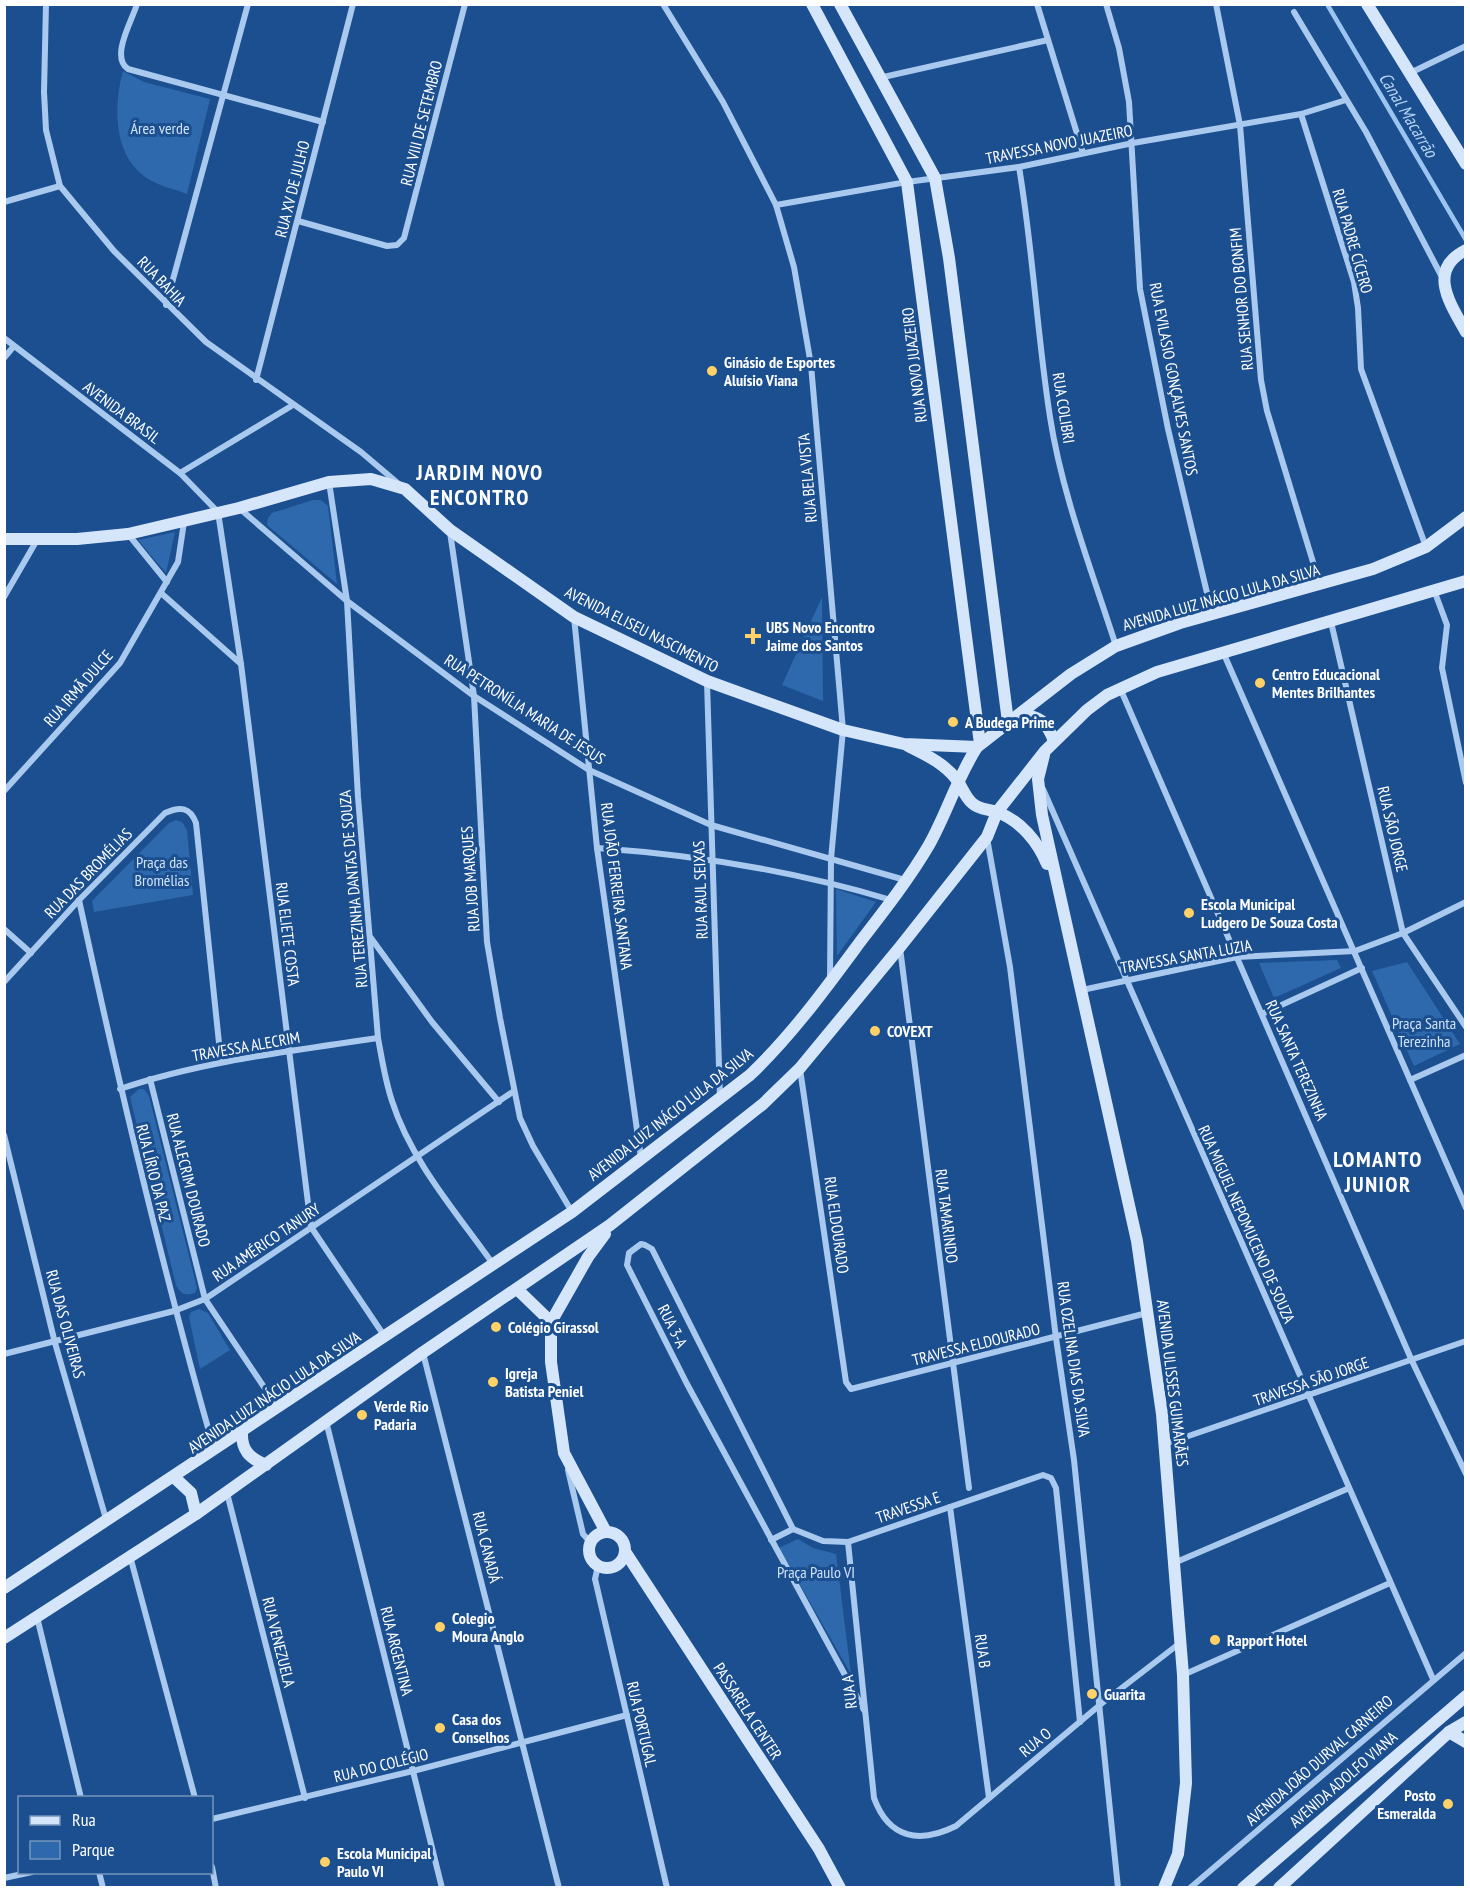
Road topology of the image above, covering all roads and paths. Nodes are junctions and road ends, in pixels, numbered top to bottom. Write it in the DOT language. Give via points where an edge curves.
graph roads {
  1 [pos="46,4"];
  2 [pos="137,4"];
  3 [pos="248,4"];
  4 [pos="353,4"];
  5 [pos="465,4"];
  6 [pos="663,4"];
  7 [pos="812,4"];
  8 [pos="840,4"];
  9 [pos="1037,4"];
  10 [pos="1106,4"];
  11 [pos="1216,4"];
  12 [pos="1367,4"];
  13 [pos="1294,12"];
  14 [pos="1048,40"];
  15 [pos="1466,46"];
  16 [pos="1409,74"];
  17 [pos="879,78"];
  18 [pos="224,95"];
  19 [pos="1346,100"];
  20 [pos="1301,114"];
  21 [pos="323,122"];
  22 [pos="1240,125"];
  23 [pos="1133,143"];
  24 [pos="1083,153"];
  25 [pos="1466,164"];
  26 [pos="1018,167"];
  27 [pos="935,178"];
  28 [pos="907,182"];
  29 [pos="60,186"];
  30 [pos="4,202"];
  31 [pos="776,205"];
  32 [pos="298,221"];
  33 [pos="1461,252"];
  34 [pos="1443,279"];
  35 [pos="166,305"];
  36 [pos="1466,332"];
  37 [pos="4,338"];
  38 [pos="14,346"];
  39 [pos="4,358"];
  40 [pos="256,380"];
  41 [pos="293,405"];
  42 [pos="180,473"];
  43 [pos="329,482"];
  44 [pos="405,489"];
  45 [pos="239,508"];
  46 [pos="218,512"];
  47 [pos="1466,517"];
  48 [pos="184,522"];
  49 [pos="450,530"];
  50 [pos="128,534"];
  51 [pos="4,539"];
  52 [pos="38,539"];
  53 [pos="1426,548"];
  54 [pos="1466,581"];
  55 [pos="167,582"];
  56 [pos="1320,585"];
  57 [pos="1434,590"];
  58 [pos="161,593"];
  59 [pos="4,597"];
  60 [pos="347,601"];
  61 [pos="1212,614"];
  62 [pos="573,617"];
  63 [pos="1331,622"];
  64 [pos="1116,646"];
  65 [pos="1222,652"];
  66 [pos="241,664"];
  67 [pos="707,681"];
  68 [pos="1120,688"];
  69 [pos="474,696"];
  70 [pos="1019,715"];
  71 [pos="1008,722"];
  72 [pos="843,730"];
  73 [pos="1054,741"];
  74 [pos="904,744"];
  75 [pos="979,746"];
  76 [pos="1045,751"];
  77 [pos="589,770"];
  78 [pos="1038,779"];
  79 [pos="958,781"];
  80 [pos="1466,783"];
  81 [pos="4,791"];
  82 [pos="998,813"];
  83 [pos="711,825"];
  84 [pos="987,837"];
  85 [pos="597,848"];
  86 [pos="831,859"];
  87 [pos="712,860"];
  88 [pos="905,880"];
  89 [pos="831,882"];
  90 [pos="1057,888"];
  91 [pos="79,900"];
  92 [pos="891,901"];
  93 [pos="1466,902"];
  94 [pos="4,929"];
  95 [pos="1403,933"];
  96 [pos="370,938"];
  97 [pos="900,947"];
  98 [pos="1355,951"];
  99 [pos="31,953"];
  100 [pos="1237,957"];
  101 [pos="1362,969"];
  102 [pos="1126,980"];
  103 [pos="4,982"];
  104 [pos="830,982"];
  105 [pos="1081,990"];
  106 [pos="1262,1014"];
  107 [pos="1466,1027"];
  108 [pos="378,1038"];
  109 [pos="290,1052"];
  110 [pos="1466,1055"];
  111 [pos="221,1062"];
  112 [pos="800,1068"];
  113 [pos="150,1079"];
  114 [pos="1410,1080"];
  115 [pos="120,1089"];
  116 [pos="514,1091"];
  117 [pos="720,1099"];
  118 [pos="499,1102"];
  119 [pos="4,1136"];
  120 [pos="417,1156"];
  121 [pos="641,1159"];
  122 [pos="1466,1208"];
  123 [pos="572,1212"];
  124 [pos="610,1226"];
  125 [pos="311,1227"];
  126 [pos="493,1265"];
  127 [pos="517,1289"];
  128 [pos="206,1299"];
  129 [pos="174,1311"];
  130 [pos="1148,1313"];
  131 [pos="551,1322"];
  132 [pos="386,1337"];
  133 [pos="1056,1338"];
  134 [pos="1466,1341"];
  135 [pos="55,1343"];
  136 [pos="422,1353"];
  137 [pos="4,1354"];
  138 [pos="1412,1361"];
  139 [pos="952,1364"];
  140 [pos="847,1385"];
  141 [pos="1308,1396"];
  142 [pos="279,1408"];
  143 [pos="326,1421"];
  144 [pos="242,1431"];
  145 [pos="1165,1444"];
  146 [pos="214,1450"];
  147 [pos="564,1453"];
  148 [pos="266,1465"];
  149 [pos="1466,1474"];
  150 [pos="175,1478"];
  151 [pos="969,1488"];
  152 [pos="1347,1489"];
  153 [pos="226,1492"];
  154 [pos="950,1507"];
  155 [pos="196,1514"];
  156 [pos="106,1519"];
  157 [pos="793,1529"];
  158 [pos="606,1532"];
  159 [pos="771,1540"];
  160 [pos="848,1542"];
  161 [pos="591,1543"];
  162 [pos="626,1553"];
  163 [pos="130,1556"];
  164 [pos="1174,1563"];
  165 [pos="598,1566"];
  166 [pos="1390,1583"];
  167 [pos="4,1588"];
  168 [pos="37,1617"];
  169 [pos="4,1638"];
  170 [pos="1180,1643"];
  171 [pos="1466,1653"];
  172 [pos="1183,1675"];
  173 [pos="1433,1679"];
  174 [pos="1466,1696"];
  175 [pos="1101,1704"];
  176 [pos="864,1710"];
  177 [pos="627,1715"];
  178 [pos="1080,1722"];
  179 [pos="1466,1722"];
  180 [pos="1449,1732"];
  181 [pos="521,1742"];
  182 [pos="1466,1742"];
  183 [pos="412,1771"];
  184 [pos="81,1796"];
  185 [pos="195,1796"];
  186 [pos="305,1798"];
  187 [pos="989,1798"];
  188 [pos="213,1819"];
  189 [pos="898,1830"];
  190 [pos="1178,1854"];
  191 [pos="213,1872"];
  192 [pos="23,1874"];
  193 [pos="4,1878"];
  194 [pos="216,1887"];
  195 [pos="442,1887"];
  196 [pos="559,1887"];
  197 [pos="667,1887"];
  198 [pos="840,1887"];
  199 [pos="1118,1887"];
  200 [pos="1164,1887"];
  201 [pos="1173,1887"];
  202 [pos="1190,1887"];
  203 [pos="1243,1887"];
  204 [pos="1279,1887"];
  1 -- 29 [label="street, RUA BAHIA" via="46,130"];
  2 -- 18 [label="street" via="121,50 124,66 136,73"];
  3 -- 18 [label="street"];
  4 -- 21 [label="street, RUA XV DE JULHO"];
  5 -- 32 [label="street, RUA VIII DE SETEMBRO" via="406,233 397,245 387,246"];
  6 -- 31 [label="street, RUA BELA VISTA" via="723,102"];
  7 -- 28 [label="street, RUA NOVO JUAZEIRO"];
  8 -- 17 [label="street"];
  9 -- 14 [label="street"];
  10 -- 23 [label="street, RUA EVILASIO GONÇALVES SANTOS" via="1119,48"];
  11 -- 22 [label="street, RUA SENHOR DO BONFIM"];
  12 -- 16 [label="street"];
  13 -- 19 [label="street"];
  14 -- 17 [label="street"];
  14 -- 24 [label="street"];
  15 -- 16 [label="street"];
  16 -- 25 [label="street"];
  17 -- 27 [label="street"];
  18 -- 21 [label="street"];
  18 -- 35 [label="street"];
  19 -- 20 [label="street, TRAVESSA NOVO JUAZEIRO"];
  19 -- 34 [label="street"];
  20 -- 22 [label="street, TRAVESSA NOVO JUAZEIRO"];
  20 -- 53 [label="street, RUA PADRE CÍCERO" via="1354,282 1361,369"];
  21 -- 32 [label="street, RUA XV DE JULHO"];
  22 -- 23 [label="street, TRAVESSA NOVO JUAZEIRO"];
  22 -- 56 [label="street, RUA SENHOR DO BONFIM" via="1261,380"];
  23 -- 24 [label="street, TRAVESSA NOVO JUAZEIRO"];
  23 -- 61 [label="street, RUA EVILASIO GONÇALVES SANTOS" via="1140,289"];
  24 -- 26 [label="street, TRAVESSA NOVO JUAZEIRO"];
  26 -- 27 [label="street, TRAVESSA NOVO JUAZEIRO"];
  26 -- 64 [label="street, RUA COLIBRI" via="1050,418 1078,531"];
  27 -- 28 [label="street, TRAVESSA NOVO JUAZEIRO"];
  27 -- 71 [label="street"];
  28 -- 31 [label="street, TRAVESSA NOVO JUAZEIRO"];
  28 -- 75 [label="street, RUA NOVO JUAZEIRO"];
  29 -- 30 [label="street"];
  29 -- 35 [label="street, RUA BAHIA"];
  31 -- 72 [label="street, RUA BELA VISTA" via="794,267 811,365"];
  32 -- 40 [label="street, RUA XV DE JULHO"];
  33 -- 34 [label="street"];
  34 -- 36 [label="street" via="1444,290"];
  35 -- 40 [label="street, RUA BAHIA"];
  37 -- 38 [label="street, AVENIDA BRASIL"];
  38 -- 39 [label="street"];
  38 -- 42 [label="street, AVENIDA BRASIL"];
  40 -- 41 [label="street, RUA BAHIA"];
  41 -- 42 [label="street"];
  41 -- 44 [label="street, RUA BAHIA" via="361,452"];
  42 -- 46 [label="street, AVENIDA BRASIL"];
  43 -- 44 [label="street, AVENIDA ELISEU NASCIMENTO" via="371,479"];
  43 -- 45 [label="street, AVENIDA ELISEU NASCIMENTO"];
  43 -- 60 [label="street, RUA TEREZINHA DANTAS DE SOUZA"];
  44 -- 49 [label="street, AVENIDA ELISEU NASCIMENTO"];
  45 -- 46 [label="street, AVENIDA ELISEU NASCIMENTO"];
  45 -- 60 [label="street, RUA PETRONÍLIA MARIA DE JESUS"];
  46 -- 48 [label="street, AVENIDA ELISEU NASCIMENTO"];
  46 -- 66 [label="street, RUA ELIETE COSTA"];
  47 -- 53 [label="street, AVENIDA LUIZ INÁCIO LULA DA SILVA"];
  48 -- 50 [label="street, AVENIDA ELISEU NASCIMENTO"];
  48 -- 55 [label="street, RUA IRMÃ DULCE" via="178,562"];
  49 -- 62 [label="street, AVENIDA ELISEU NASCIMENTO"];
  49 -- 69 [label="street, RUA JOB MARQUES"];
  50 -- 52 [label="street, AVENIDA ELISEU NASCIMENTO"];
  50 -- 55 [label="street"];
  51 -- 52 [label="street, AVENIDA ELISEU NASCIMENTO"];
  52 -- 59 [label="street"];
  53 -- 56 [label="street, AVENIDA LUIZ INÁCIO LULA DA SILVA"];
  54 -- 57 [label="street"];
  55 -- 58 [label="street, RUA IRMÃ DULCE"];
  56 -- 61 [label="street, AVENIDA LUIZ INÁCIO LULA DA SILVA"];
  57 -- 63 [label="street"];
  57 -- 80 [label="street" via="1447,625 1442,669"];
  58 -- 66 [label="street"];
  58 -- 81 [label="street, RUA IRMÃ DULCE" via="105,682"];
  60 -- 69 [label="street, RUA PETRONÍLIA MARIA DE JESUS"];
  60 -- 96 [label="street, RUA TEREZINHA DANTAS DE SOUZA"];
  61 -- 64 [label="street, AVENIDA LUIZ INÁCIO LULA DA SILVA"];
  62 -- 67 [label="street, AVENIDA ELISEU NASCIMENTO"];
  62 -- 77 [label="street, RUA JOÃO FERREIRA SANTANA"];
  63 -- 65 [label="street"];
  63 -- 95 [label="street, RUA SÃO JORGE"];
  64 -- 70 [label="street, AVENIDA LUIZ INÁCIO LULA DA SILVA" via="1071,674"];
  65 -- 68 [label="street"];
  65 -- 98 [label="street"];
  66 -- 109 [label="street, RUA ELIETE COSTA"];
  67 -- 72 [label="street, AVENIDA ELISEU NASCIMENTO"];
  67 -- 83 [label="street, RUA RAUL SEIXAS"];
  68 -- 73 [label="street" via="1087,710"];
  68 -- 100 [label="street, RUA SANTA TEREZINHA"];
  69 -- 77 [label="street, RUA PETRONÍLIA MARIA DE JESUS"];
  69 -- 116 [label="street, RUA JOB MARQUES" via="487,942"];
  70 -- 71 [label="street, AVENIDA LUIZ INÁCIO LULA DA SILVA"];
  70 -- 73 [label="street" via="1035,715 1044,721"];
  71 -- 75 [label="street, AVENIDA LUIZ INÁCIO LULA DA SILVA"];
  72 -- 74 [label="street, AVENIDA ELISEU NASCIMENTO"];
  72 -- 86 [label="street, RUA BELA VISTA"];
  73 -- 76 [label="street"];
  74 -- 75 [label="street, AVENIDA ELISEU NASCIMENTO"];
  74 -- 79 [label="street" via="943,765"];
  75 -- 79 [label="street, AVENIDA LUIZ INÁCIO LULA DA SILVA"];
  76 -- 78 [label="street"];
  76 -- 82 [label="street"];
  77 -- 83 [label="street, RUA PETRONÍLIA MARIA DE JESUS"];
  77 -- 85 [label="street, RUA JOÃO FERREIRA SANTANA"];
  78 -- 90 [label="street"];
  78 -- 102 [label="street, RUA MIGUEL NEPOMUCENO DE SOUZA"];
  79 -- 82 [label="street" via="972,804"];
  79 -- 88 [label="street, AVENIDA LUIZ INÁCIO LULA DA SILVA" via="928,845"];
  82 -- 84 [label="street"];
  82 -- 90 [label="street" via="1033,838"];
  83 -- 86 [label="street, RUA PETRONÍLIA MARIA DE JESUS"];
  83 -- 87 [label="street, RUA RAUL SEIXAS"];
  84 -- 97 [label="street"];
  84 -- 133 [label="street, RUA OZELINA DIAS DA SILVA" via="1010,968"];
  85 -- 87 [label="street"];
  85 -- 121 [label="street, RUA JOÃO FERREIRA SANTANA"];
  86 -- 88 [label="street, RUA PETRONÍLIA MARIA DE JESUS"];
  86 -- 89 [label="street, RUA BELA VISTA"];
  87 -- 89 [label="street"];
  87 -- 117 [label="street, RUA RAUL SEIXAS"];
  88 -- 92 [label="street, AVENIDA LUIZ INÁCIO LULA DA SILVA"];
  89 -- 92 [label="street"];
  89 -- 104 [label="street, RUA BELA VISTA"];
  90 -- 105 [label="street, AVENIDA ULISSES GUIMARÃES"];
  91 -- 99 [label="street, RUA DAS BROMÉLIAS"];
  91 -- 111 [label="street, RUA DAS BROMÉLIAS" via="165,813 180,808 193,815"];
  91 -- 115 [label="street, RUA LÍRIO DA PAZ"];
  92 -- 104 [label="street, AVENIDA LUIZ INÁCIO LULA DA SILVA"];
  93 -- 95 [label="street, TRAVESSA SANTA LUZIA"];
  94 -- 99 [label="street"];
  95 -- 98 [label="street, TRAVESSA SANTA LUZIA"];
  95 -- 107 [label="street, RUA SÃO JORGE"];
  96 -- 108 [label="street, RUA TEREZINHA DANTAS DE SOUZA"];
  96 -- 118 [label="street" via="432,1023"];
  97 -- 112 [label="street"];
  97 -- 139 [label="street, RUA TAMARINDO"];
  98 -- 100 [label="street, TRAVESSA SANTA LUZIA"];
  98 -- 101 [label="street"];
  99 -- 103 [label="street, RUA DAS BROMÉLIAS"];
  100 -- 102 [label="street, TRAVESSA SANTA LUZIA"];
  100 -- 106 [label="street, RUA SANTA TEREZINHA"];
  101 -- 106 [label="street"];
  101 -- 114 [label="street"];
  102 -- 105 [label="street, TRAVESSA SANTA LUZIA"];
  102 -- 141 [label="street, RUA MIGUEL NEPOMUCENO DE SOUZA"];
  104 -- 117 [label="street, AVENIDA LUIZ INÁCIO LULA DA SILVA" via="776,1050"];
  105 -- 130 [label="street, AVENIDA ULISSES GUIMARÃES" via="1137,1241"];
  106 -- 138 [label="street, RUA SANTA TEREZINHA"];
  108 -- 109 [label="street, TRAVESSA ALECRIM"];
  108 -- 120 [label="street, RUA TEREZINHA DANTAS DE SOUZA" via="392,1102"];
  109 -- 111 [label="street, TRAVESSA ALECRIM"];
  109 -- 125 [label="street, RUA ELIETE COSTA"];
  110 -- 114 [label="street"];
  111 -- 113 [label="street, TRAVESSA ALECRIM"];
  112 -- 124 [label="street" via="763,1104"];
  112 -- 140 [label="street, RUA ELDOURADO"];
  113 -- 115 [label="street, TRAVESSA ALECRIM"];
  113 -- 128 [label="street, RUA ALECRIM DOURADO"];
  114 -- 122 [label="street"];
  115 -- 129 [label="street, RUA LÍRIO DA PAZ"];
  116 -- 118 [label="street, RUA AMÉRICO TANURY"];
  116 -- 123 [label="street, RUA JOB MARQUES" via="520,1118 533,1146"];
  117 -- 121 [label="street, AVENIDA LUIZ INÁCIO LULA DA SILVA"];
  118 -- 120 [label="street, RUA AMÉRICO TANURY"];
  119 -- 135 [label="street, RUA DAS OLIVEIRAS"];
  120 -- 125 [label="street, RUA AMÉRICO TANURY"];
  120 -- 126 [label="street, RUA TEREZINHA DANTAS DE SOUZA"];
  121 -- 123 [label="street, AVENIDA LUIZ INÁCIO LULA DA SILVA"];
  123 -- 126 [label="street, AVENIDA LUIZ INÁCIO LULA DA SILVA"];
  124 -- 127 [label="street"];
  124 -- 131 [label="street"];
  125 -- 128 [label="street, RUA AMÉRICO TANURY"];
  125 -- 132 [label="street, RUA ELIETE COSTA"];
  126 -- 132 [label="street, AVENIDA LUIZ INÁCIO LULA DA SILVA"];
  127 -- 131 [label="street"];
  127 -- 136 [label="street"];
  128 -- 129 [label="street, RUA AMÉRICO TANURY"];
  128 -- 142 [label="street, RUA ALECRIM DOURADO"];
  129 -- 135 [label="street, RUA AMÉRICO TANURY"];
  129 -- 146 [label="street, RUA LÍRIO DA PAZ"];
  130 -- 133 [label="street, TRAVESSA ELDOURADO"];
  130 -- 145 [label="street, AVENIDA ULISSES GUIMARÃES"];
  131 -- 147 [label="street" via="554,1394"];
  132 -- 142 [label="street, AVENIDA LUIZ INÁCIO LULA DA SILVA"];
  133 -- 139 [label="street, TRAVESSA ELDOURADO"];
  133 -- 175 [label="street, RUA OZELINA DIAS DA SILVA"];
  134 -- 138 [label="street, TRAVESSA SÃO JORGE"];
  135 -- 137 [label="street, RUA AMÉRICO TANURY"];
  135 -- 156 [label="street, RUA DAS OLIVEIRAS"];
  136 -- 143 [label="street"];
  136 -- 181 [label="street, RUA CANADÁ"];
  138 -- 141 [label="street, TRAVESSA SÃO JORGE"];
  138 -- 149 [label="street, RUA SANTA TEREZINHA"];
  139 -- 140 [label="street, TRAVESSA ELDOURADO" via="853,1389"];
  139 -- 151 [label="street, RUA TAMARINDO"];
  141 -- 145 [label="street, TRAVESSA SÃO JORGE"];
  141 -- 152 [label="street, RUA MIGUEL NEPOMUCENO DE SOUZA"];
  142 -- 144 [label="street, AVENIDA LUIZ INÁCIO LULA DA SILVA"];
  143 -- 148 [label="street"];
  143 -- 183 [label="street, RUA ARGENTINA"];
  144 -- 146 [label="street, AVENIDA LUIZ INÁCIO LULA DA SILVA"];
  144 -- 148 [label="street" via="247,1453"];
  145 -- 164 [label="street, AVENIDA ULISSES GUIMARÃES"];
  146 -- 150 [label="street, AVENIDA LUIZ INÁCIO LULA DA SILVA"];
  147 -- 158 [label="street"];
  147 -- 161 [label="street" via="583,1534"];
  148 -- 153 [label="street"];
  150 -- 155 [label="street" via="190,1493"];
  150 -- 156 [label="street, AVENIDA LUIZ INÁCIO LULA DA SILVA"];
  152 -- 164 [label="street"];
  152 -- 166 [label="street, RUA MIGUEL NEPOMUCENO DE SOUZA"];
  153 -- 155 [label="street"];
  153 -- 186 [label="street, RUA VENEZUELA"];
  154 -- 160 [label="street, TRAVESSA E"];
  154 -- 178 [label="street, TRAVESSA E" via="1043,1475 1053,1480"];
  154 -- 187 [label="street, RUA B"];
  155 -- 163 [label="street"];
  156 -- 167 [label="street, AVENIDA LUIZ INÁCIO LULA DA SILVA"];
  157 -- 159 [label="street"];
  157 -- 159 [label="street, RUA 3-A" via="652,1249 641,1244 628,1253 627,1265"];
  157 -- 160 [label="street, TRAVESSA E" via="823,1541"];
  158 -- 161 [label="street"];
  158 -- 162 [label="street" via="622,1539"];
  159 -- 176 [label="street, RUA 3-A"];
  160 -- 176 [label="street, RUA A"];
  161 -- 165 [label="street" via="590,1555"];
  162 -- 165 [label="street" via="616,1566"];
  162 -- 198 [label="street, PASSARELA CENTER"];
  163 -- 168 [label="street"];
  163 -- 185 [label="street"];
  164 -- 170 [label="street, AVENIDA ULISSES GUIMARÃES"];
  165 -- 177 [label="street, RUA PORTUGAL" via="595,1579"];
  166 -- 172 [label="street"];
  166 -- 173 [label="street, RUA MIGUEL NEPOMUCENO DE SOUZA"];
  168 -- 169 [label="street"];
  168 -- 184 [label="street"];
  170 -- 172 [label="street, AVENIDA ULISSES GUIMARÃES"];
  170 -- 175 [label="street, RUA O"];
  171 -- 173 [label="street, AVENIDA JOÃO DURVAL CARNEIRO"];
  172 -- 190 [label="street, AVENIDA ULISSES GUIMARÃES" via="1186,1783"];
  173 -- 202 [label="street, AVENIDA JOÃO DURVAL CARNEIRO"];
  174 -- 203 [label="street, AVENIDA ADOLFO VIANA"];
  175 -- 178 [label="street, RUA O"];
  175 -- 199 [label="street, RUA OZELINA DIAS DA SILVA"];
  176 -- 189 [label="street, RUA A" via="874,1798 886,1821"];
  177 -- 181 [label="street, RUA DO COLÉGIO"];
  177 -- 197 [label="street, RUA PORTUGAL"];
  178 -- 187 [label="street, RUA O"];
  179 -- 180 [label="street"];
  180 -- 182 [label="street"];
  180 -- 204 [label="street"];
  181 -- 183 [label="street, RUA DO COLÉGIO"];
  181 -- 196 [label="street, RUA CANADÁ"];
  183 -- 186 [label="street, RUA DO COLÉGIO"];
  183 -- 195 [label="street, RUA ARGENTINA"];
  186 -- 188 [label="street, RUA DO COLÉGIO"];
  187 -- 189 [label="street, RUA O" via="956,1826 936,1836 915,1837"];
  190 -- 200 [label="street, AVENIDA ULISSES GUIMARÃES"];
  190 -- 201 [label="street"];
  191 -- 194 [label="street"];
  192 -- 193 [label="street"];
}
